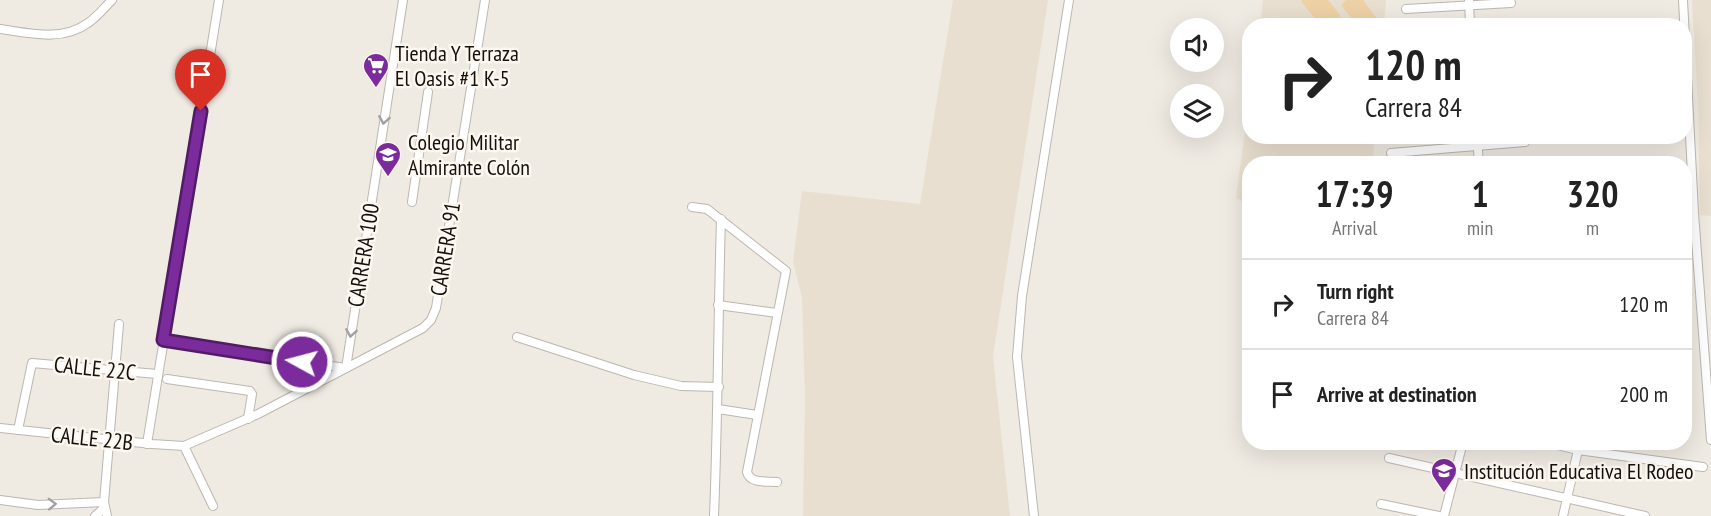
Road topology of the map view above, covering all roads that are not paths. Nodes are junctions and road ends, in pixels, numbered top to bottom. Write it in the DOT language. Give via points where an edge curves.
graph roads {
  1 [pos="112,0"];
  2 [pos="219,0"];
  3 [pos="403,0"];
  4 [pos="486,0"];
  5 [pos="1069,0"];
  6 [pos="1683,0"];
  7 [pos="1469,3"];
  8 [pos="1511,3"];
  9 [pos="1406,9"];
  10 [pos="1470,18"];
  11 [pos="1684,18"];
  12 [pos="0,29"];
  13 [pos="428,92"];
  14 [pos="1456,144"];
  15 [pos="1390,153"];
  16 [pos="1692,174"];
  17 [pos="412,202"];
  18 [pos="692,207"];
  19 [pos="721,219"];
  20 [pos="718,305"];
  21 [pos="777,313"];
  22 [pos="118,324"];
  23 [pos="517,337"];
  24 [pos="163,340"];
  25 [pos="346,368"];
  26 [pos="114,372"];
  27 [pos="157,374"];
  28 [pos="167,379"];
  29 [pos="719,387"];
  30 [pos="718,409"];
  31 [pos="757,415"];
  32 [pos="248,419"];
  33 [pos="0,428"];
  34 [pos="18,430"];
  35 [pos="109,439"];
  36 [pos="1711,440"];
  37 [pos="147,444"];
  38 [pos="184,446"];
  39 [pos="1460,450"];
  40 [pos="1578,450"];
  41 [pos="1389,458"];
  42 [pos="1703,467"];
  43 [pos="1455,473"];
  44 [pos="777,482"];
  45 [pos="1567,498"];
  46 [pos="0,500"];
  47 [pos="104,502"];
  48 [pos="1381,504"];
  49 [pos="213,506"];
  50 [pos="95,516"];
  51 [pos="107,516"];
  52 [pos="714,516"];
  53 [pos="1034,516"];
  54 [pos="1439,516"];
  55 [pos="1444,516"];
  56 [pos="1563,516"];
  57 [pos="1645,516"];
  1 -- 12 [label="street" via="87,24 69,33 49,35"];
  2 -- 24 [label="street"];
  3 -- 25 [label="street, CARRERA 100, one-way"];
  4 -- 25 [label="street, CARRERA 91" via="431,320"];
  5 -- 53 [label="street" via="1022,296 1017,357"];
  6 -- 11 [label="street"];
  7 -- 8 [label="street"];
  7 -- 9 [label="street"];
  7 -- 10 [label="street"];
  13 -- 17 [label="street"];
  14 -- 15 [label="street"];
  16 -- 36 [label="street"];
  18 -- 19 [label="street" via="707,209"];
  19 -- 20 [label="street"];
  19 -- 21 [label="street" via="786,271"];
  20 -- 21 [label="street"];
  20 -- 29 [label="street"];
  21 -- 31 [label="street"];
  22 -- 26 [label="street"];
  23 -- 29 [label="street" via="634,375 681,386"];
  24 -- 25 [label="street"];
  24 -- 27 [label="street"];
  25 -- 32 [label="street"];
  26 -- 27 [label="street, CALLE 22C"];
  26 -- 34 [label="street, CALLE 22C" via="32,363"];
  26 -- 35 [label="street"];
  27 -- 37 [label="street"];
  28 -- 32 [label="street, CALLE 22C" via="250,391"];
  29 -- 30 [label="street"];
  30 -- 31 [label="street"];
  30 -- 52 [label="street"];
  31 -- 44 [label="street" via="748,477"];
  32 -- 38 [label="street"];
  33 -- 34 [label="street, CALLE 22B"];
  34 -- 35 [label="street, CALLE 22B"];
  35 -- 37 [label="street, CALLE 22B"];
  35 -- 47 [label="street"];
  37 -- 38 [label="street, CALLE 22B"];
  38 -- 49 [label="street"];
  39 -- 43 [label="street"];
  40 -- 42 [label="street"];
  40 -- 45 [label="street"];
  41 -- 43 [label="street"];
  43 -- 45 [label="street"];
  43 -- 55 [label="street"];
  45 -- 56 [label="street"];
  45 -- 57 [label="street"];
  46 -- 47 [label="street, one-way" via="38,505"];
  47 -- 50 [label="street"];
  47 -- 51 [label="street"];
  48 -- 54 [label="street"];
}
